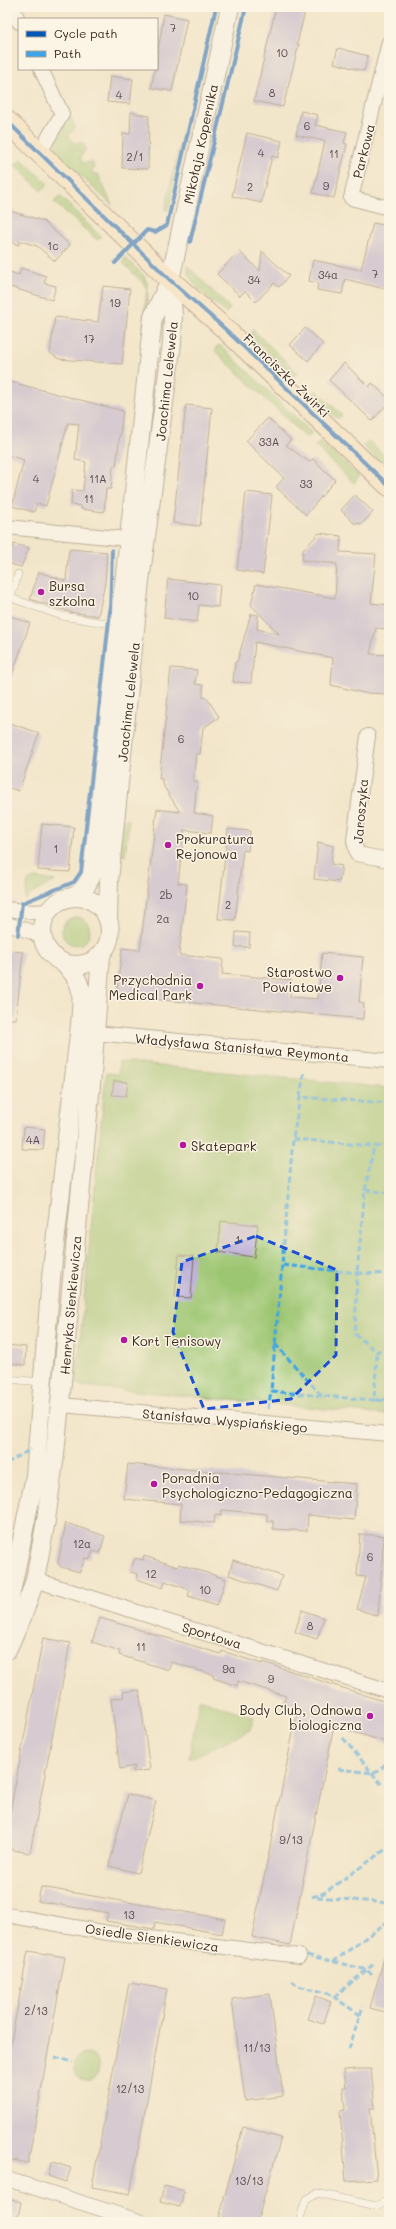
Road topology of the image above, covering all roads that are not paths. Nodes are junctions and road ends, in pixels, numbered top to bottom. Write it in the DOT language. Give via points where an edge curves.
graph roads {
  1 [pos="12,7"];
  2 [pos="230,7"];
  3 [pos="18,20"];
  4 [pos="389,42"];
  5 [pos="41,70"];
  6 [pos="7,121"];
  7 [pos="40,152"];
  8 [pos="389,208"];
  9 [pos="170,280"];
  10 [pos="389,486"];
  11 [pos="7,527"];
  12 [pos="129,539"];
  13 [pos="147,541"];
  14 [pos="18,574"];
  15 [pos="119,625"];
  16 [pos="368,736"];
  17 [pos="389,860"];
  18 [pos="72,897"];
  19 [pos="7,909"];
  20 [pos="48,911"];
  21 [pos="108,919"];
  22 [pos="7,924"];
  23 [pos="42,938"];
  24 [pos="101,954"];
  25 [pos="63,963"];
  26 [pos="96,1028"];
  27 [pos="389,1061"];
  28 [pos="7,1379"];
  29 [pos="42,1382"];
  30 [pos="61,1405"];
  31 [pos="389,1434"];
  32 [pos="11,1572"];
  33 [pos="35,1580"];
  34 [pos="7,1612"];
  35 [pos="7,1650"];
  36 [pos="389,1691"];
  37 [pos="7,1915"];
  38 [pos="298,1956"];
  39 [pos="7,2179"];
  40 [pos="389,2193"];
  41 [pos="142,2222"];
  42 [pos="299,2222"];
  1 -- 3 [label="street"];
  2 -- 9 [label="street, Mikołaja Kopernika"];
  4 -- 8 [label="street, Parkowa" via="351,198"];
  5 -- 7 [label="street" via="62,114"];
  6 -- 7 [label="main road, Franciszka Żwirki"];
  7 -- 9 [label="main road, Franciszka Żwirki"];
  9 -- 10 [label="main road, Franciszka Żwirki" via="224,328"];
  9 -- 12 [label="street, Joachima Lelewela" via="153,318"];
  9 -- 13 [label="street, Joachima Lelewela" via="172,343"];
  11 -- 12 [label="street"];
  12 -- 13 [label="street"];
  12 -- 15 [label="street, Joachima Lelewela"];
  13 -- 21 [label="street, Joachima Lelewela" via="140,581 109,880"];
  14 -- 15 [label="lane" via="11,598 62,616"];
  15 -- 18 [label="street, Joachima Lelewela" via="92,876 81,893"];
  16 -- 17 [label="street, Jaroszyka" via="354,840 357,854"];
  18 -- 20 [label="street" via="58,902"];
  18 -- 21 [label="street" via="94,902"];
  19 -- 20 [label="street"];
  20 -- 23 [label="street" via="42,924"];
  21 -- 24 [label="street" via="109,939"];
  22 -- 23 [label="street"];
  23 -- 25 [label="street" via="48,952"];
  24 -- 25 [label="street" via="88,963"];
  24 -- 26 [label="street, Henryka Sienkiewicza"];
  25 -- 29 [label="street, Henryka Sienkiewicza" via="76,974 81,987 82,1006 53,1255"];
  26 -- 27 [label="street, Władysława Stanisława Reymonta"];
  26 -- 30 [label="street, Henryka Sienkiewicza"];
  28 -- 29 [label="lane"];
  29 -- 32 [label="street, Henryka Sienkiewicza" via="35,1476"];
  30 -- 31 [label="street, Stanisława Wyspiańskiego"];
  30 -- 33 [label="street, Henryka Sienkiewicza" via="46,1520"];
  32 -- 34 [label="street, Henryka Sienkiewicza"];
  33 -- 35 [label="street, Henryka Sienkiewicza"];
  33 -- 36 [label="street, Sportowa"];
  37 -- 38 [label="street, Osiedle Sienkiewicza" via="108,1933"];
  39 -- 41 [label="street"];
  40 -- 42 [label="lane" via="388,2200 376,2206 316,2193 306,2199"];
}
